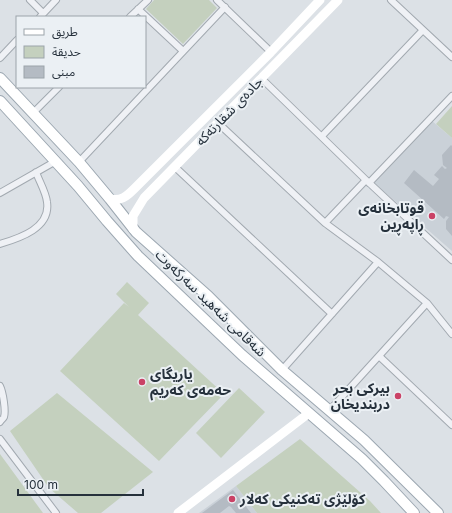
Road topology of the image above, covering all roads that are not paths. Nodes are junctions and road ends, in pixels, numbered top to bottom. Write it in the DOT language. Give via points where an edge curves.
graph roads {
  1 [pos="30,0"];
  2 [pos="56,0"];
  3 [pos="148,0"];
  4 [pos="217,0"];
  5 [pos="338,0"];
  6 [pos="391,0"];
  7 [pos="316,2"];
  8 [pos="225,7"];
  9 [pos="138,9"];
  10 [pos="42,15"];
  11 [pos="131,16"];
  12 [pos="146,16"];
  13 [pos="146,16"];
  14 [pos="423,30"];
  15 [pos="16,41"];
  16 [pos="183,51"];
  17 [pos="271,52"];
  18 [pos="452,57"];
  19 [pos="0,58"];
  20 [pos="0,78"];
  21 [pos="262,78"];
  22 [pos="58,88"];
  23 [pos="452,96"];
  24 [pos="0,101"];
  25 [pos="34,112"];
  26 [pos="218,123"];
  27 [pos="322,136"];
  28 [pos="56,161"];
  29 [pos="79,162"];
  30 [pos="175,167"];
  31 [pos="36,172"];
  32 [pos="368,182"];
  33 [pos="134,189"];
  34 [pos="0,193"];
  35 [pos="144,198"];
  36 [pos="110,199"];
  37 [pos="325,223"];
  38 [pos="133,228"];
  39 [pos="0,244"];
  40 [pos="452,260"];
  41 [pos="378,262"];
  42 [pos="426,303"];
  43 [pos="332,314"];
  44 [pos="452,334"];
  45 [pos="379,356"];
  46 [pos="282,370"];
  47 [pos="0,386"];
  48 [pos="329,411"];
  49 [pos="309,414"];
  50 [pos="0,422"];
  51 [pos="452,425"];
  52 [pos="0,439"];
  53 [pos="56,513"];
  54 [pos="178,513"];
  55 [pos="414,513"];
  56 [pos="438,513"];
  1 -- 10 [label="street"];
  2 -- 10 [label="street"];
  3 -- 9 [label="street"];
  4 -- 8 [label="street"];
  5 -- 21 [label="main road, جادەی شقارتەکە"];
  6 -- 14 [label="street"];
  7 -- 17 [label="main road, جادەی شقارتەکە"];
  8 -- 16 [label="street"];
  8 -- 17 [label="street"];
  9 -- 11 [label="street"];
  9 -- 12 [label="street"];
  13 -- 16 [label="street"];
  14 -- 18 [label="street"];
  14 -- 27 [label="street"];
  15 -- 19 [label="street"];
  16 -- 29 [label="street"];
  17 -- 33 [label="main road, جادەی شقارتەکە"];
  20 -- 25 [label="main road, شەقامی شەهید سەرکەوت"];
  21 -- 26 [label="main road, جادەی شقارتەکە"];
  21 -- 27 [label="street"];
  22 -- 25 [label="street"];
  23 -- 32 [label="street"];
  24 -- 28 [label="main road, شەقامی شەهید سەرکەوت"];
  25 -- 29 [label="main road, شەقامی شەهید سەرکەوت"];
  26 -- 30 [label="main road, جادەی شقارتەکە"];
  26 -- 37 [label="street"];
  27 -- 32 [label="street"];
  28 -- 31 [label="street"];
  28 -- 49 [label="main road, شەقامی شەهید سەرکەوت" via="142,260 242,355"];
  29 -- 36 [label="main road, شەقامی شەهید سەرکەوت"];
  30 -- 35 [label="main road, جادەی شقارتەکە"];
  30 -- 43 [label="street"];
  31 -- 34 [label="street"];
  31 -- 39 [label="street" via="47,202 46,218 18,239"];
  32 -- 37 [label="street"];
  32 -- 40 [label="street"];
  33 -- 35 [label="main road"];
  33 -- 36 [label="main road, جادەی شقارتەکە" via="119,200"];
  35 -- 38 [label="main road, جادەی شقارتەکە" via="133,216"];
  36 -- 38 [label="main road, شەقامی شەهید سەرکەوت"];
  37 -- 41 [label="street"];
  38 -- 46 [label="main road, شەقامی شەهید سەرکەوت" via="208,296"];
  41 -- 42 [label="street"];
  41 -- 43 [label="street"];
  42 -- 44 [label="street"];
  42 -- 45 [label="street"];
  43 -- 46 [label="street"];
  45 -- 48 [label="street"];
  45 -- 51 [label="street"];
  46 -- 48 [label="main road, شەقامی شەهید سەرکەوت"];
  47 -- 50 [label="street" via="4,400 4,416"];
  48 -- 56 [label="main road, شەقامی شەهید سەرکەوت" via="364,440"];
  49 -- 54 [label="main road"];
  49 -- 55 [label="main road, شەقامی شەهید سەرکەوت" via="362,459"];
  52 -- 53 [label="street"];
}
